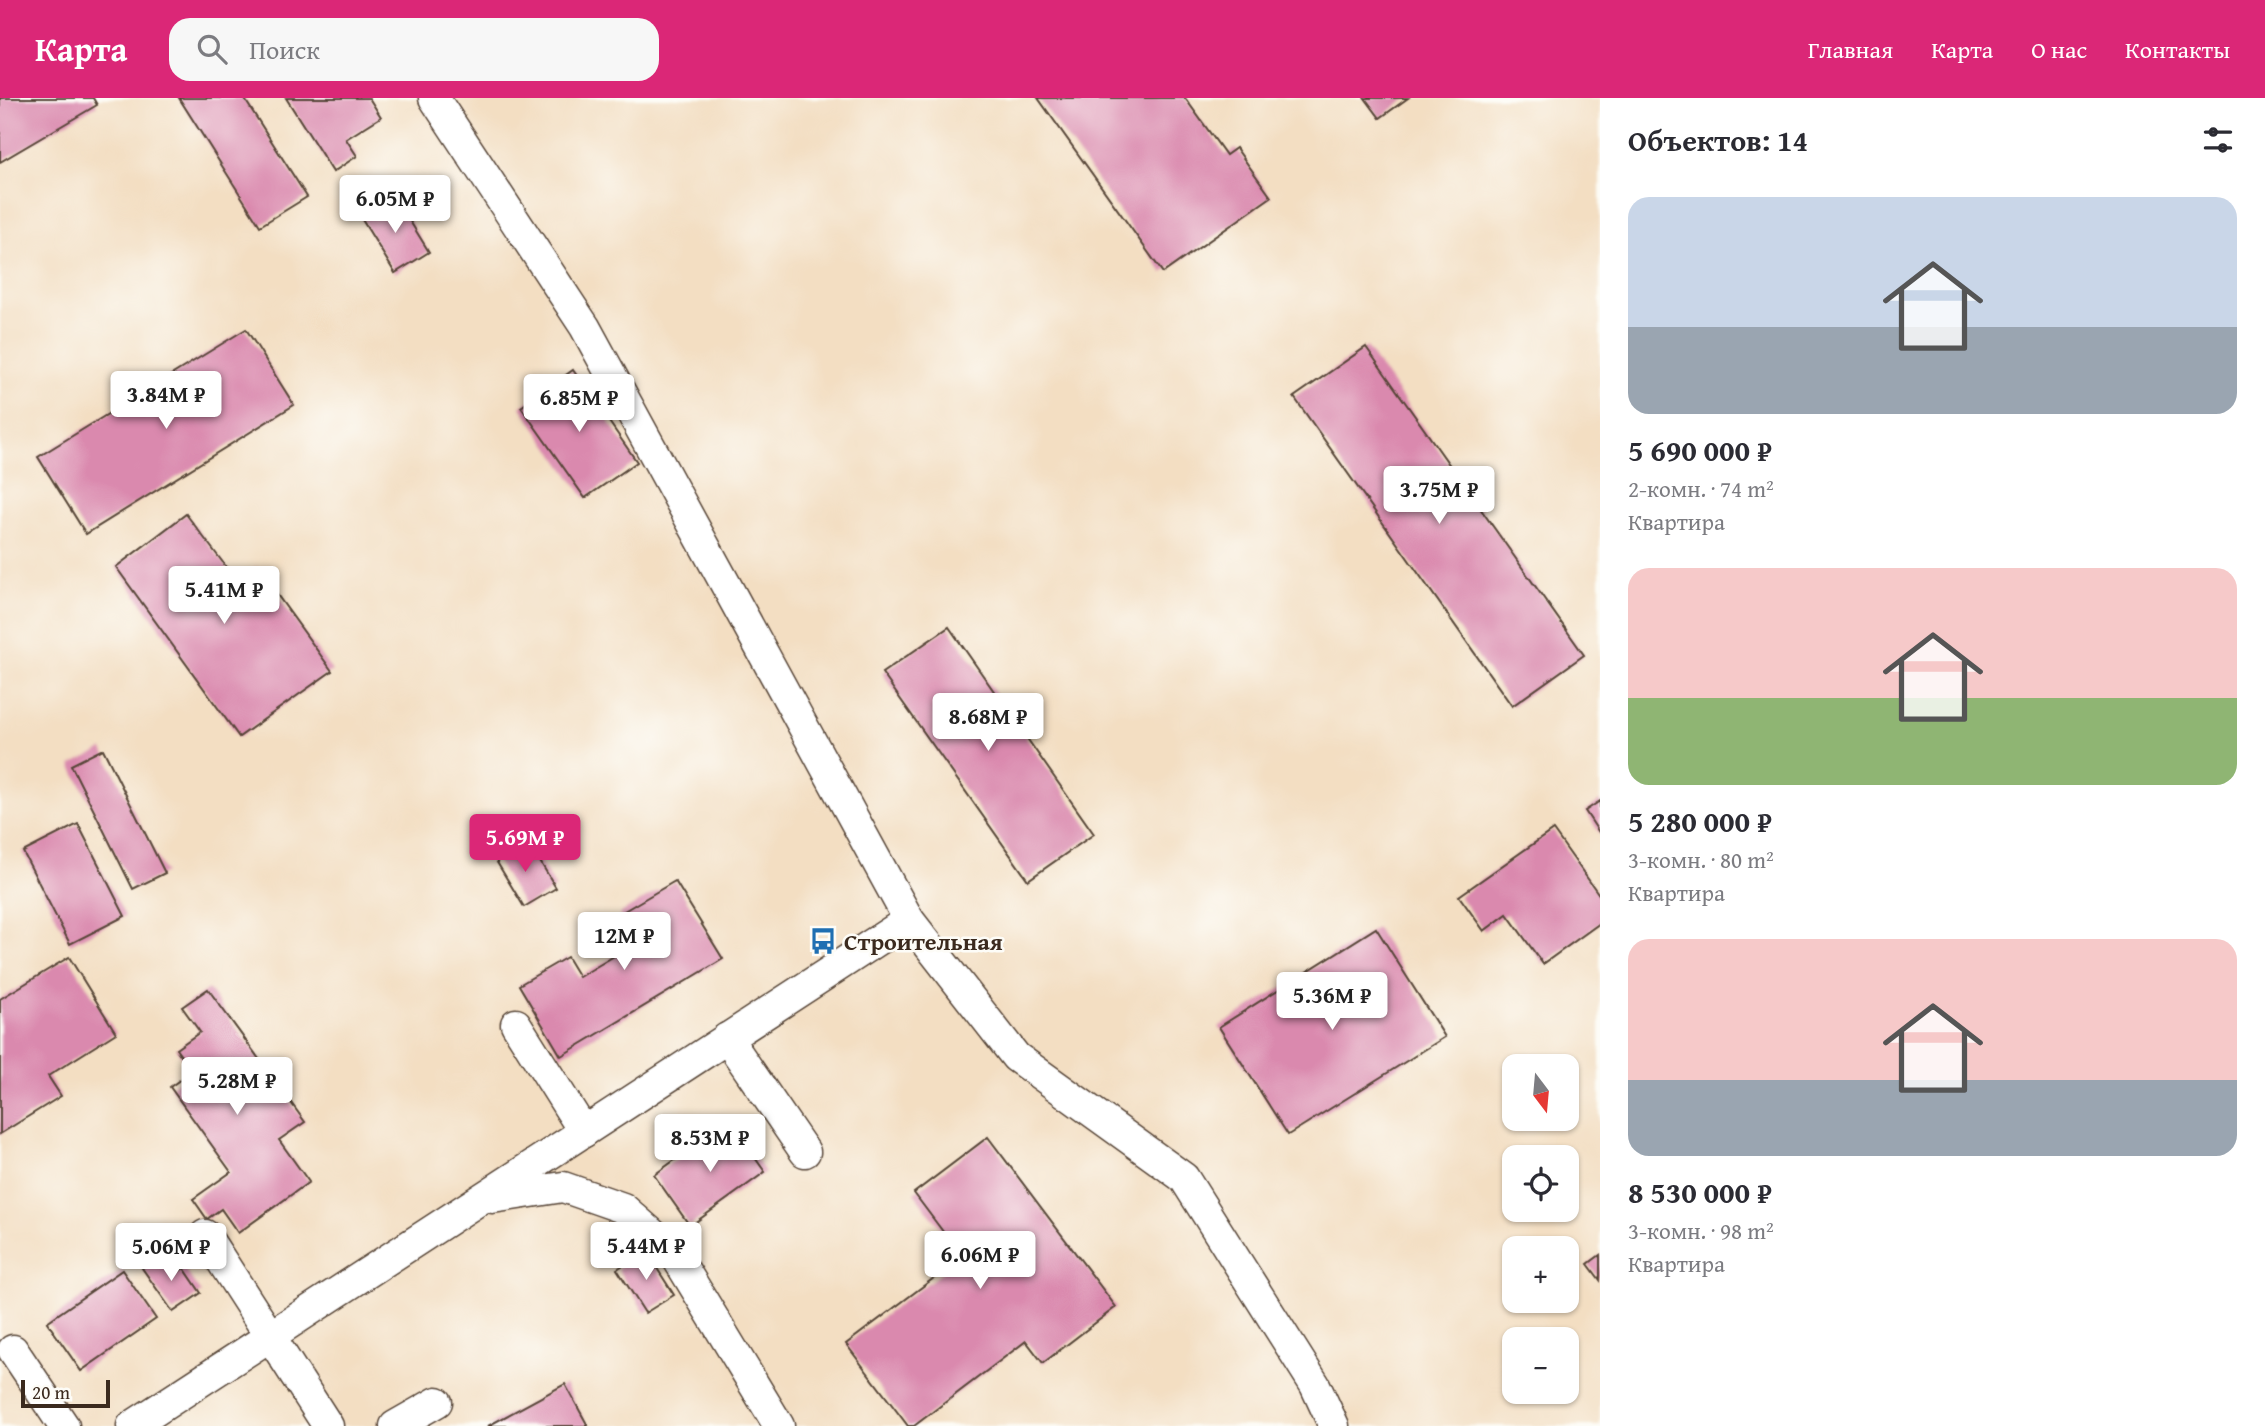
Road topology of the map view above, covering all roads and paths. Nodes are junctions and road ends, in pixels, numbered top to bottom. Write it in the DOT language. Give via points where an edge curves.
graph roads {
  1 [pos="434,98"];
  2 [pos="909,920"];
  3 [pos="516,1024"];
  4 [pos="727,1038"];
  5 [pos="584,1132"];
  6 [pos="805,1152"];
  7 [pos="481,1199"];
  8 [pos="205,1235"];
  9 [pos="270,1336"];
  10 [pos="13,1350"];
  11 [pos="437,1402"];
  12 [pos="64,1426"];
  13 [pos="132,1426"];
  14 [pos="328,1426"];
  15 [pos="395,1426"];
  16 [pos="779,1426"];
  17 [pos="1334,1426"];
  1 -- 2 [label="street" via="585,327"];
  2 -- 4 [label="street"];
  2 -- 17 [label="street" via="1016,1058 1184,1178 1315,1385"];
  3 -- 5 [label="street"];
  4 -- 5 [label="street"];
  4 -- 6 [label="street"];
  5 -- 7 [label="street"];
  7 -- 9 [label="street"];
  7 -- 16 [label="street" via="563,1187 624,1208 674,1253"];
  8 -- 9 [label="street"];
  9 -- 13 [label="street"];
  9 -- 14 [label="street"];
  10 -- 12 [label="street"];
  11 -- 15 [label="street"];
}
